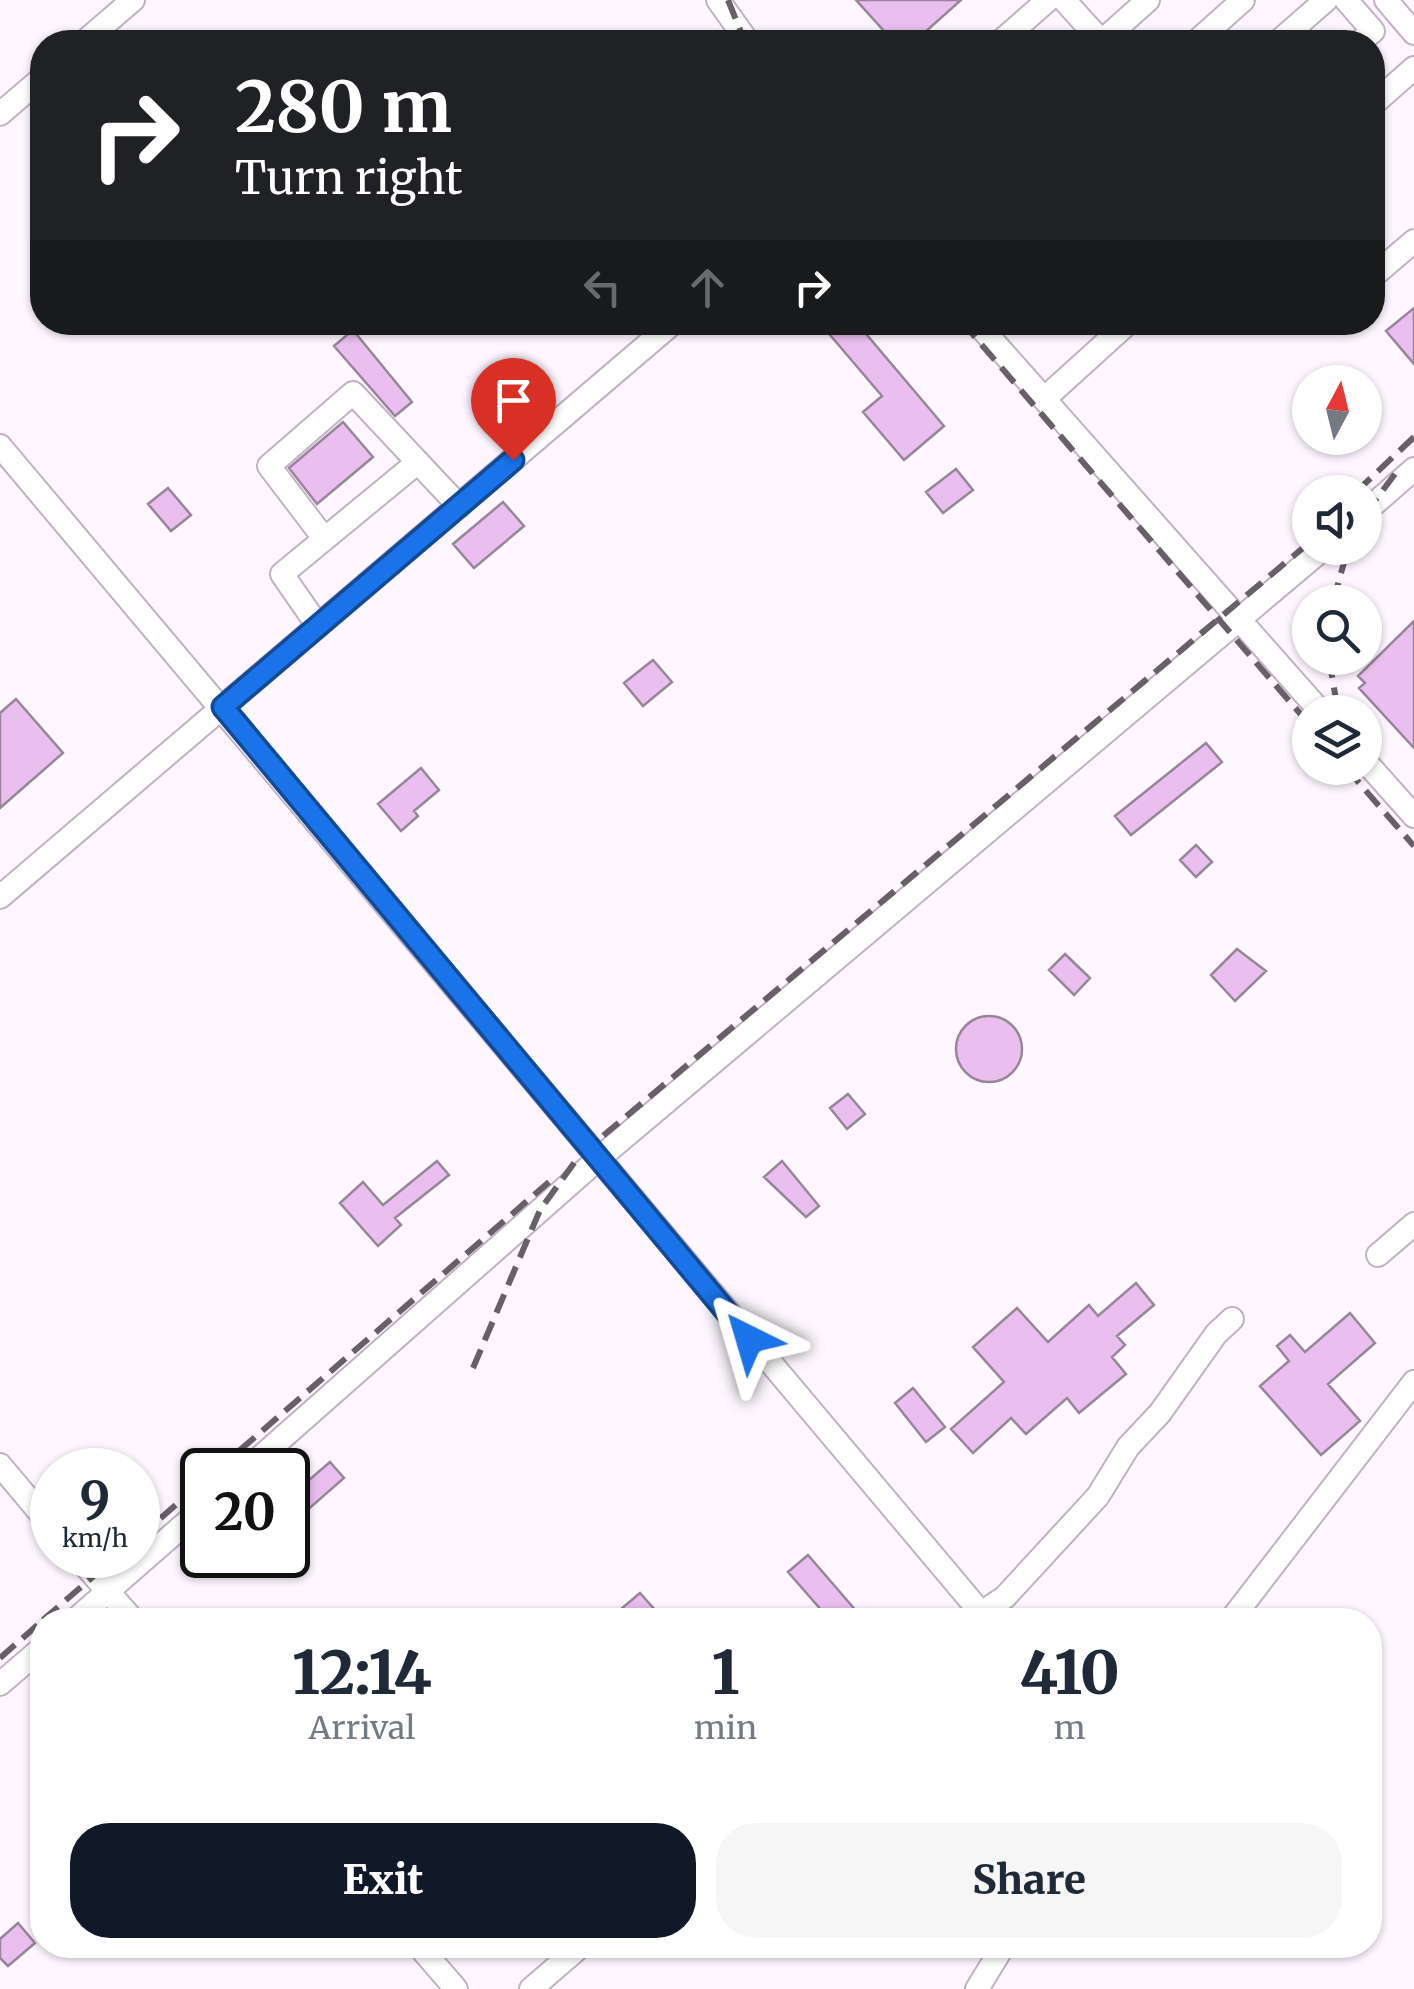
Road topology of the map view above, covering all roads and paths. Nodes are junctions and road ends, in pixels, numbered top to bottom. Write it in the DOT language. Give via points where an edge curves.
graph roads {
  1 [pos="133,0"];
  2 [pos="718,0"];
  3 [pos="739,0"];
  4 [pos="1048,0"];
  5 [pos="1064,0"];
  6 [pos="1148,0"];
  7 [pos="1243,0"];
  8 [pos="1326,0"];
  9 [pos="1346,0"];
  10 [pos="1386,0"];
  11 [pos="98,30"];
  12 [pos="739,30"];
  13 [pos="745,30"];
  14 [pos="1014,30"];
  15 [pos="1091,30"];
  16 [pos="1115,30"];
  17 [pos="1209,30"];
  18 [pos="1292,30"];
  19 [pos="1372,30"];
  20 [pos="1414,33"];
  21 [pos="1414,68"];
  22 [pos="30,88"];
  23 [pos="1385,94"];
  24 [pos="0,114"];
  25 [pos="1414,241"];
  26 [pos="1385,266"];
  27 [pos="659,335"];
  28 [pos="987,335"];
  29 [pos="1115,335"];
  30 [pos="1044,399"];
  31 [pos="0,446"];
  32 [pos="418,462"];
  33 [pos="1414,469"];
  34 [pos="1382,497"];
  35 [pos="459,506"];
  36 [pos="322,537"];
  37 [pos="1304,565"];
  38 [pos="1240,621"];
  39 [pos="318,626"];
  40 [pos="1307,695"];
  41 [pos="223,707"];
  42 [pos="1382,780"];
  43 [pos="1414,816"];
  44 [pos="0,898"];
  45 [pos="597,1160"];
  46 [pos="1414,1224"];
  47 [pos="1378,1255"];
  48 [pos="1232,1319"];
  49 [pos="1414,1382"];
  50 [pos="271,1448"];
  51 [pos="0,1465"];
  52 [pos="30,1501"];
  53 [pos="180,1528"];
  54 [pos="96,1578"];
  55 [pos="108,1592"];
  56 [pos="89,1608"];
  57 [pos="122,1608"];
  58 [pos="971,1608"];
  59 [pos="991,1608"];
  60 [pos="1240,1608"];
  61 [pos="30,1658"];
  62 [pos="0,1684"];
  63 [pos="429,1958"];
  64 [pos="567,1958"];
  65 [pos="996,1958"];
  66 [pos="456,1989"];
  67 [pos="531,1989"];
  68 [pos="977,1989"];
  1 -- 11 [label="lane"];
  2 -- 12 [label="lane"];
  3 -- 13 [label="lane"];
  4 -- 14 [label="lane"];
  5 -- 15 [label="lane"];
  6 -- 16 [label="lane"];
  7 -- 17 [label="lane"];
  8 -- 18 [label="lane"];
  9 -- 19 [label="lane"];
  10 -- 20 [label="lane"];
  21 -- 23 [label="lane"];
  22 -- 24 [label="lane"];
  25 -- 26 [label="lane"];
  27 -- 35 [label="lane"];
  28 -- 30 [label="lane"];
  29 -- 30 [label="lane"];
  30 -- 38 [label="lane"];
  31 -- 41 [label="lane"];
  32 -- 35 [label="lane"];
  32 -- 36 [label="lane"];
  32 -- 36 [label="lane" via="353,393 269,466"];
  33 -- 34 [label="lane"];
  35 -- 39 [label="lane"];
  36 -- 39 [label="lane" via="282,574"];
  37 -- 38 [label="lane"];
  38 -- 40 [label="lane"];
  38 -- 45 [label="lane"];
  39 -- 41 [label="lane"];
  41 -- 44 [label="lane"];
  41 -- 45 [label="lane"];
  42 -- 43 [label="lane"];
  45 -- 50 [label="lane"];
  45 -- 58 [label="lane"];
  46 -- 47 [label="lane"];
  48 -- 59 [label="lane" via="1128,1448 1098,1496"];
  49 -- 60 [label="lane"];
  51 -- 52 [label="lane"];
  53 -- 55 [label="lane"];
  54 -- 55 [label="lane"];
  55 -- 56 [label="lane"];
  55 -- 57 [label="lane"];
  61 -- 62 [label="lane"];
  63 -- 66 [label="lane"];
  64 -- 67 [label="lane"];
  65 -- 68 [label="lane"];
}
